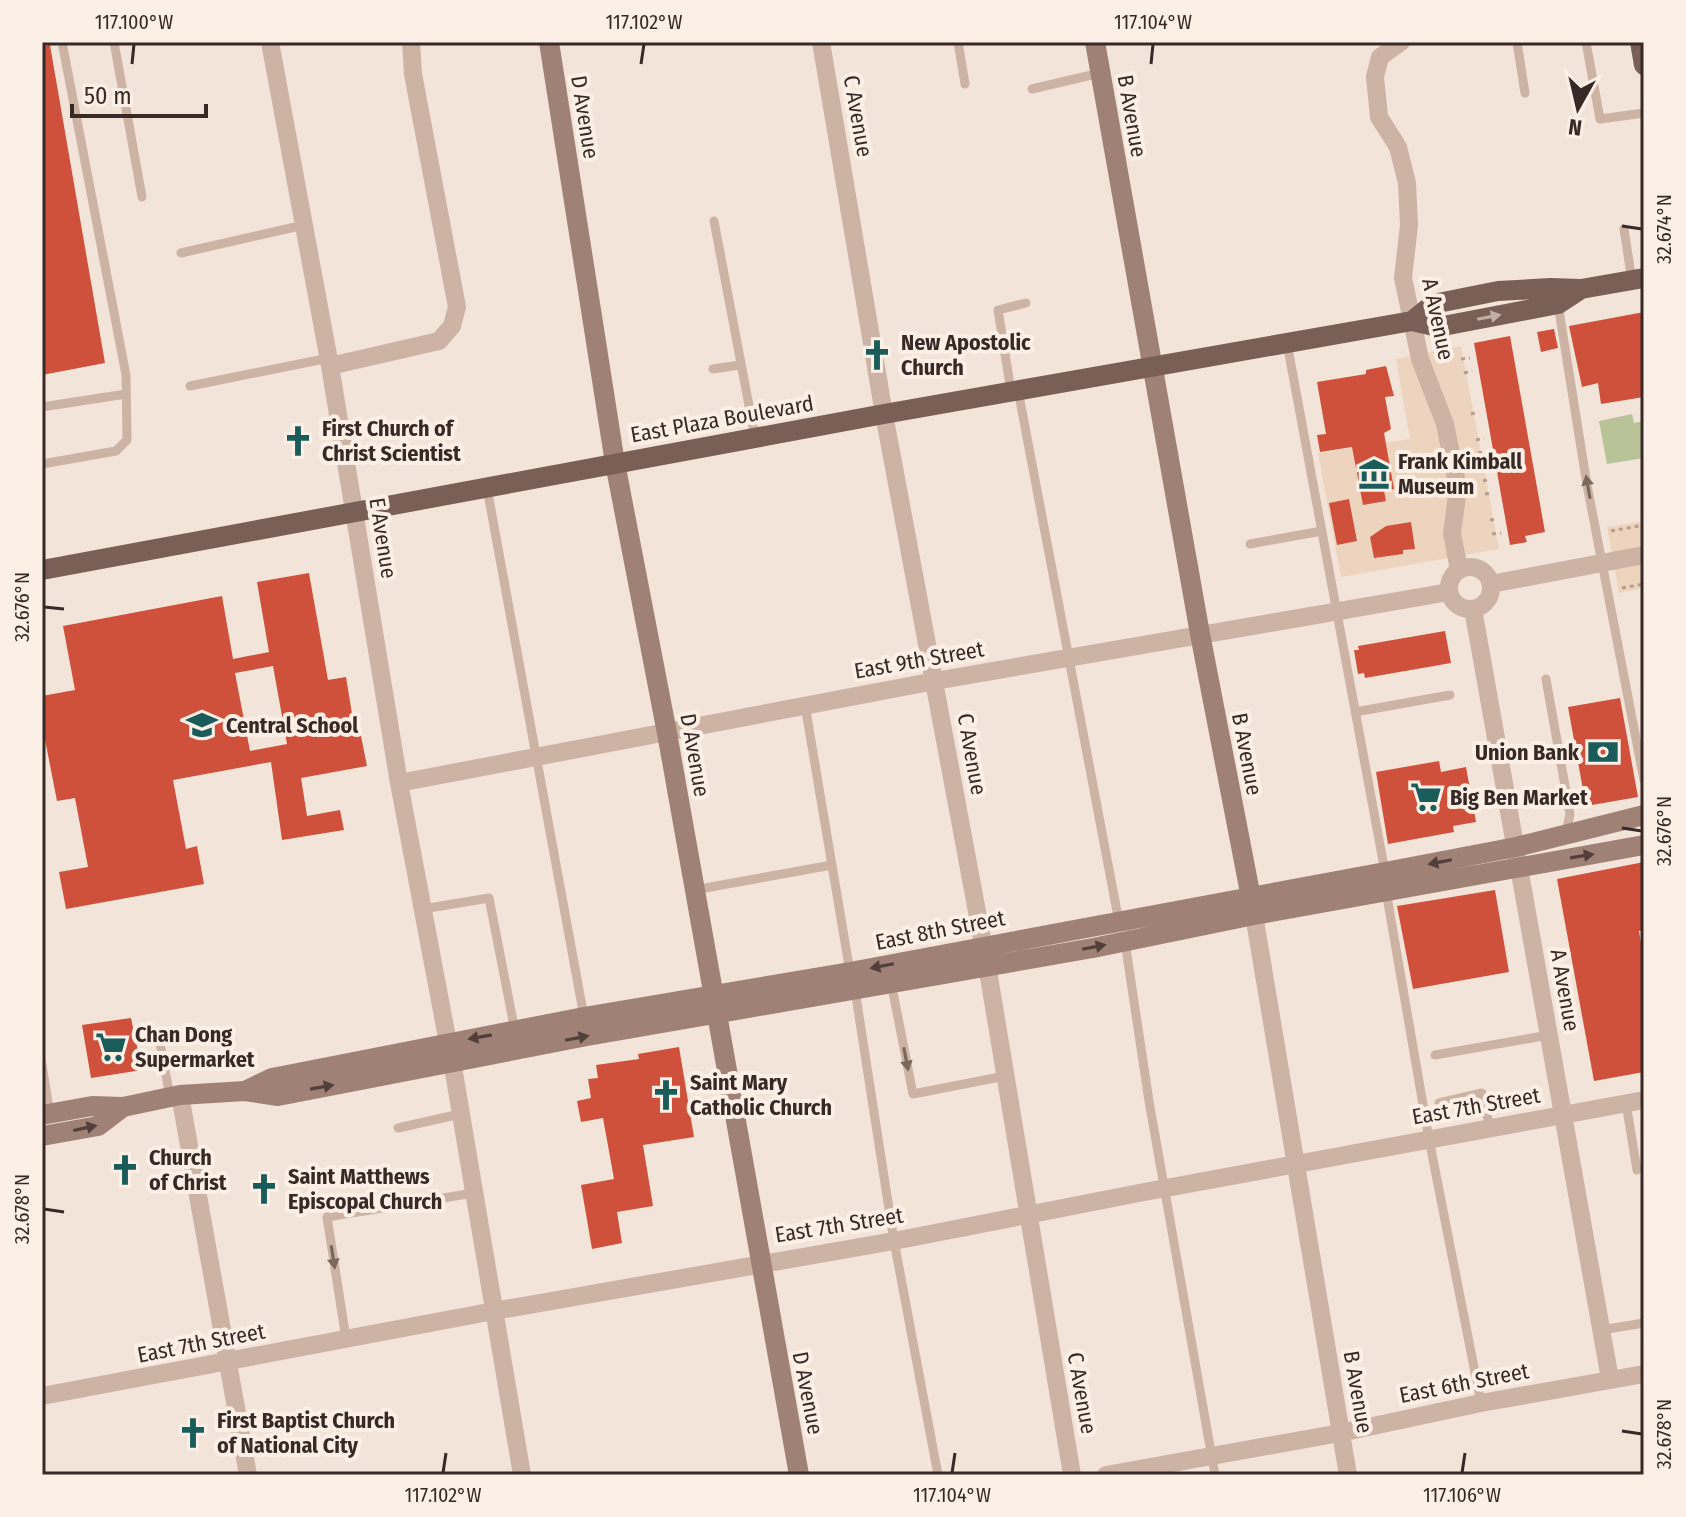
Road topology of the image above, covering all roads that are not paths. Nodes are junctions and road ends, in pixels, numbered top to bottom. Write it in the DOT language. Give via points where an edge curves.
graph roads {
  1 [pos="62,42"];
  2 [pos="114,42"];
  3 [pos="270,42"];
  4 [pos="411,42"];
  5 [pos="549,42"];
  6 [pos="821,42"];
  7 [pos="958,42"];
  8 [pos="1095,42"];
  9 [pos="1401,42"];
  10 [pos="1517,42"];
  11 [pos="1586,42"];
  12 [pos="1640,42"];
  13 [pos="1644,65"];
  14 [pos="1100,73"];
  15 [pos="965,84"];
  16 [pos="1032,89"];
  17 [pos="1525,93"];
  18 [pos="1644,113"];
  19 [pos="142,197"];
  20 [pos="714,221"];
  21 [pos="304,225"];
  22 [pos="1624,229"];
  23 [pos="181,253"];
  24 [pos="1638,280"];
  25 [pos="1581,289"];
  26 [pos="1026,303"];
  27 [pos="1558,304"];
  28 [pos="1412,321"];
  29 [pos="1287,343"];
  30 [pos="330,362"];
  31 [pos="740,365"];
  32 [pos="1152,365"];
  33 [pos="713,369"];
  34 [pos="190,386"];
  35 [pos="1014,390"];
  36 [pos="126,394"];
  37 [pos="42,407"];
  38 [pos="884,414"];
  39 [pos="755,437"];
  40 [pos="615,463"];
  41 [pos="42,464"];
  42 [pos="487,488"];
  43 [pos="354,512"];
  44 [pos="1322,531"];
  45 [pos="1250,544"];
  46 [pos="1644,555"];
  47 [pos="1602,564"];
  48 [pos="42,570"];
  49 [pos="1459,570"];
  50 [pos="1491,584"];
  51 [pos="1449,592"];
  52 [pos="1473,609"];
  53 [pos="1337,612"];
  54 [pos="1200,634"];
  55 [pos="1067,658"];
  56 [pos="1546,679"];
  57 [pos="935,681"];
  58 [pos="1450,695"];
  59 [pos="805,705"];
  60 [pos="1355,712"];
  61 [pos="667,733"];
  62 [pos="534,756"];
  63 [pos="1644,780"];
  64 [pos="399,783"];
  65 [pos="1644,815"];
  66 [pos="1566,836"];
  67 [pos="1644,845"];
  68 [pos="1518,857"];
  69 [pos="832,865"];
  70 [pos="1386,882"];
  71 [pos="694,890"];
  72 [pos="1252,906"];
  73 [pos="423,909"];
  74 [pos="1122,931"];
  75 [pos="985,956"];
  76 [pos="852,980"];
  77 [pos="891,982"];
  78 [pos="714,1005"];
  79 [pos="584,1017"];
  80 [pos="515,1031"];
  81 [pos="1549,1035"];
  82 [pos="160,1043"];
  83 [pos="450,1052"];
  84 [pos="1435,1055"];
  85 [pos="42,1065"];
  86 [pos="1005,1076"];
  87 [pos="175,1096"];
  88 [pos="1635,1102"];
  89 [pos="1439,1103"];
  90 [pos="123,1107"];
  91 [pos="460,1114"];
  92 [pos="46,1115"];
  93 [pos="1562,1115"];
  94 [pos="398,1128"];
  95 [pos="1490,1128"];
  96 [pos="42,1136"];
  97 [pos="1429,1139"];
  98 [pos="1294,1165"];
  99 [pos="1637,1170"];
  100 [pos="1164,1188"];
  101 [pos="474,1193"];
  102 [pos="1028,1216"];
  103 [pos="894,1241"];
  104 [pos="760,1263"];
  105 [pos="494,1311"];
  106 [pos="1644,1323"];
  107 [pos="1601,1330"];
  108 [pos="346,1339"];
  109 [pos="226,1363"];
  110 [pos="1644,1374"];
  111 [pos="1610,1379"];
  112 [pos="42,1396"];
  113 [pos="1481,1403"];
  114 [pos="1340,1433"];
  115 [pos="1214,1466"];
  116 [pos="248,1475"];
  117 [pos="522,1475"];
  118 [pos="799,1475"];
  119 [pos="938,1475"];
  120 [pos="1072,1475"];
  121 [pos="1106,1475"];
  122 [pos="1348,1475"];
  1 -- 36 [label="lane"];
  2 -- 19 [label="lane"];
  3 -- 21 [label="street, E Avenue"];
  4 -- 30 [label="street" via="457,307 452,326 439,341"];
  5 -- 40 [label="street, D Avenue"];
  6 -- 38 [label="street, C Avenue"];
  7 -- 15 [label="lane"];
  8 -- 14 [label="street, B Avenue"];
  9 -- 28 [label="street, A Avenue" via="1380,57 1375,77 1379,117 1398,147 1407,183 1403,278"];
  10 -- 17 [label="lane"];
  11 -- 18 [label="lane" via="1600,119"];
  12 -- 13 [label="main road"];
  14 -- 16 [label="lane"];
  14 -- 32 [label="street, B Avenue"];
  20 -- 31 [label="lane"];
  21 -- 23 [label="lane"];
  21 -- 30 [label="street, E Avenue"];
  22 -- 24 [label="lane"];
  24 -- 25 [label="main road, East Plaza Boulevard"];
  25 -- 27 [label="main road, East Plaza Boulevard"];
  25 -- 28 [label="main road, East Plaza Boulevard" via="1498,291 1433,304"];
  26 -- 35 [label="lane" via="998,310"];
  28 -- 27 [label="main road, East Plaza Boulevard, one-way" via="1438,327"];
  47 -- 27 [label="lane, one-way"];
  28 -- 29 [label="main road, East Plaza Boulevard"];
  28 -- 49 [label="street, A Avenue" via="1445,424 1458,488 1452,533"];
  29 -- 32 [label="main road, East Plaza Boulevard"];
  29 -- 44 [label="lane"];
  30 -- 34 [label="lane"];
  30 -- 43 [label="street, E Avenue"];
  31 -- 33 [label="lane"];
  31 -- 39 [label="lane"];
  32 -- 35 [label="main road, East Plaza Boulevard"];
  32 -- 54 [label="street, B Avenue"];
  35 -- 38 [label="main road, East Plaza Boulevard"];
  35 -- 55 [label="lane"];
  36 -- 37 [label="lane"];
  36 -- 41 [label="lane" via="127,440 116,451"];
  38 -- 39 [label="main road, East Plaza Boulevard"];
  38 -- 57 [label="street, C Avenue"];
  39 -- 40 [label="main road, East Plaza Boulevard"];
  40 -- 42 [label="main road, East Plaza Boulevard"];
  40 -- 61 [label="street, D Avenue"];
  42 -- 43 [label="main road, East Plaza Boulevard"];
  42 -- 62 [label="lane"];
  43 -- 48 [label="main road, East Plaza Boulevard"];
  43 -- 64 [label="street, E Avenue"];
  44 -- 45 [label="lane"];
  44 -- 53 [label="lane"];
  46 -- 47 [label="street"];
  47 -- 50 [label="street"];
  47 -- 63 [label="lane"];
  49 -- 50 [label="street" via="1479,569"];
  49 -- 51 [label="street" via="1450,580"];
  50 -- 52 [label="street" via="1489,598"];
  51 -- 52 [label="street" via="1455,603"];
  51 -- 53 [label="street, East 9th Street"];
  52 -- 68 [label="street, A Avenue"];
  53 -- 54 [label="street, East 9th Street"];
  53 -- 60 [label="lane"];
  54 -- 55 [label="street, East 9th Street"];
  54 -- 72 [label="street, B Avenue"];
  55 -- 57 [label="street, East 9th Street"];
  55 -- 74 [label="lane"];
  56 -- 66 [label="lane" via="1570,814"];
  57 -- 59 [label="street, East 9th Street"];
  57 -- 75 [label="street, C Avenue"];
  58 -- 60 [label="lane"];
  59 -- 61 [label="street, East 9th Street"];
  59 -- 69 [label="lane"];
  60 -- 70 [label="lane"];
  61 -- 62 [label="street, East 9th Street"];
  61 -- 71 [label="street, D Avenue"];
  62 -- 64 [label="street, East 9th Street"];
  62 -- 79 [label="lane"];
  64 -- 73 [label="street, E Avenue"];
  65 -- 66 [label="street, East 8th Street"];
  66 -- 68 [label="street, East 8th Street"];
  68 -- 67 [label="street, East 8th Street, one-way"];
  68 -- 70 [label="street, East 8th Street"];
  68 -- 81 [label="street, A Avenue"];
  69 -- 71 [label="lane"];
  69 -- 76 [label="lane"];
  70 -- 72 [label="street, East 8th Street"];
  70 -- 97 [label="lane"];
  71 -- 78 [label="street, D Avenue"];
  72 -- 74 [label="street, East 8th Street"];
  72 -- 98 [label="street, B Avenue"];
  73 -- 80 [label="lane" via="489,898"];
  73 -- 83 [label="street, E Avenue"];
  74 -- 75 [label="street, East 8th Street"];
  74 -- 100 [label="lane"];
  75 -- 76 [label="street, East 8th Street, one-way"];
  75 -- 77 [label="street, East 8th Street"];
  75 -- 86 [label="street, C Avenue"];
  76 -- 77 [label="street, East 8th Street"];
  76 -- 78 [label="street, East 8th Street"];
  76 -- 103 [label="lane"];
  77 -- 86 [label="lane, one-way" via="913,1094"];
  78 -- 79 [label="street, East 8th Street"];
  83 -- 78 [label="street, East 8th Street, one-way"];
  78 -- 104 [label="street, D Avenue"];
  79 -- 80 [label="street, East 8th Street"];
  80 -- 83 [label="street, East 8th Street, one-way"];
  81 -- 84 [label="lane"];
  81 -- 93 [label="street, A Avenue"];
  82 -- 87 [label="lane"];
  83 -- 87 [label="street, East 8th Street" via="278,1096 245,1091"];
  83 -- 91 [label="street, E Avenue"];
  85 -- 92 [label="lane"];
  86 -- 102 [label="street, C Avenue"];
  87 -- 90 [label="street, East 8th Street"];
  87 -- 109 [label="street"];
  88 -- 93 [label="street, East 7th Street"];
  88 -- 99 [label="lane"];
  89 -- 95 [label="lane" via="1482,1093"];
  90 -- 92 [label="street, East 8th Street" via="92,1106"];
  96 -- 90 [label="street, East 8th Street, one-way" via="98,1126"];
  91 -- 94 [label="lane"];
  91 -- 101 [label="street, E Avenue"];
  93 -- 95 [label="street, East 7th Street"];
  93 -- 107 [label="street, A Avenue"];
  95 -- 97 [label="street, East 7th Street"];
  97 -- 98 [label="street, East 7th Street"];
  97 -- 113 [label="lane"];
  98 -- 100 [label="street, East 7th Street"];
  98 -- 114 [label="street, B Avenue"];
  100 -- 102 [label="street, East 7th Street"];
  100 -- 115 [label="lane"];
  101 -- 105 [label="street, E Avenue"];
  101 -- 108 [label="lane, one-way" via="327,1217"];
  102 -- 103 [label="street, East 7th Street"];
  102 -- 120 [label="street, C Avenue"];
  103 -- 104 [label="street, East 7th Street"];
  103 -- 119 [label="lane"];
  104 -- 105 [label="street, East 7th Street"];
  104 -- 118 [label="street, D Avenue"];
  105 -- 108 [label="street, East 7th Street"];
  105 -- 117 [label="street, E Avenue"];
  106 -- 107 [label="lane"];
  107 -- 111 [label="street, A Avenue"];
  108 -- 109 [label="street, East 7th Street"];
  109 -- 112 [label="street, East 7th Street"];
  109 -- 116 [label="street"];
  110 -- 111 [label="street, East 6th Street"];
  111 -- 113 [label="street, East 6th Street"];
  113 -- 114 [label="street, East 6th Street"];
  114 -- 115 [label="street, East 6th Street"];
  114 -- 122 [label="street, B Avenue"];
  115 -- 121 [label="street, East 6th Street"];
}
